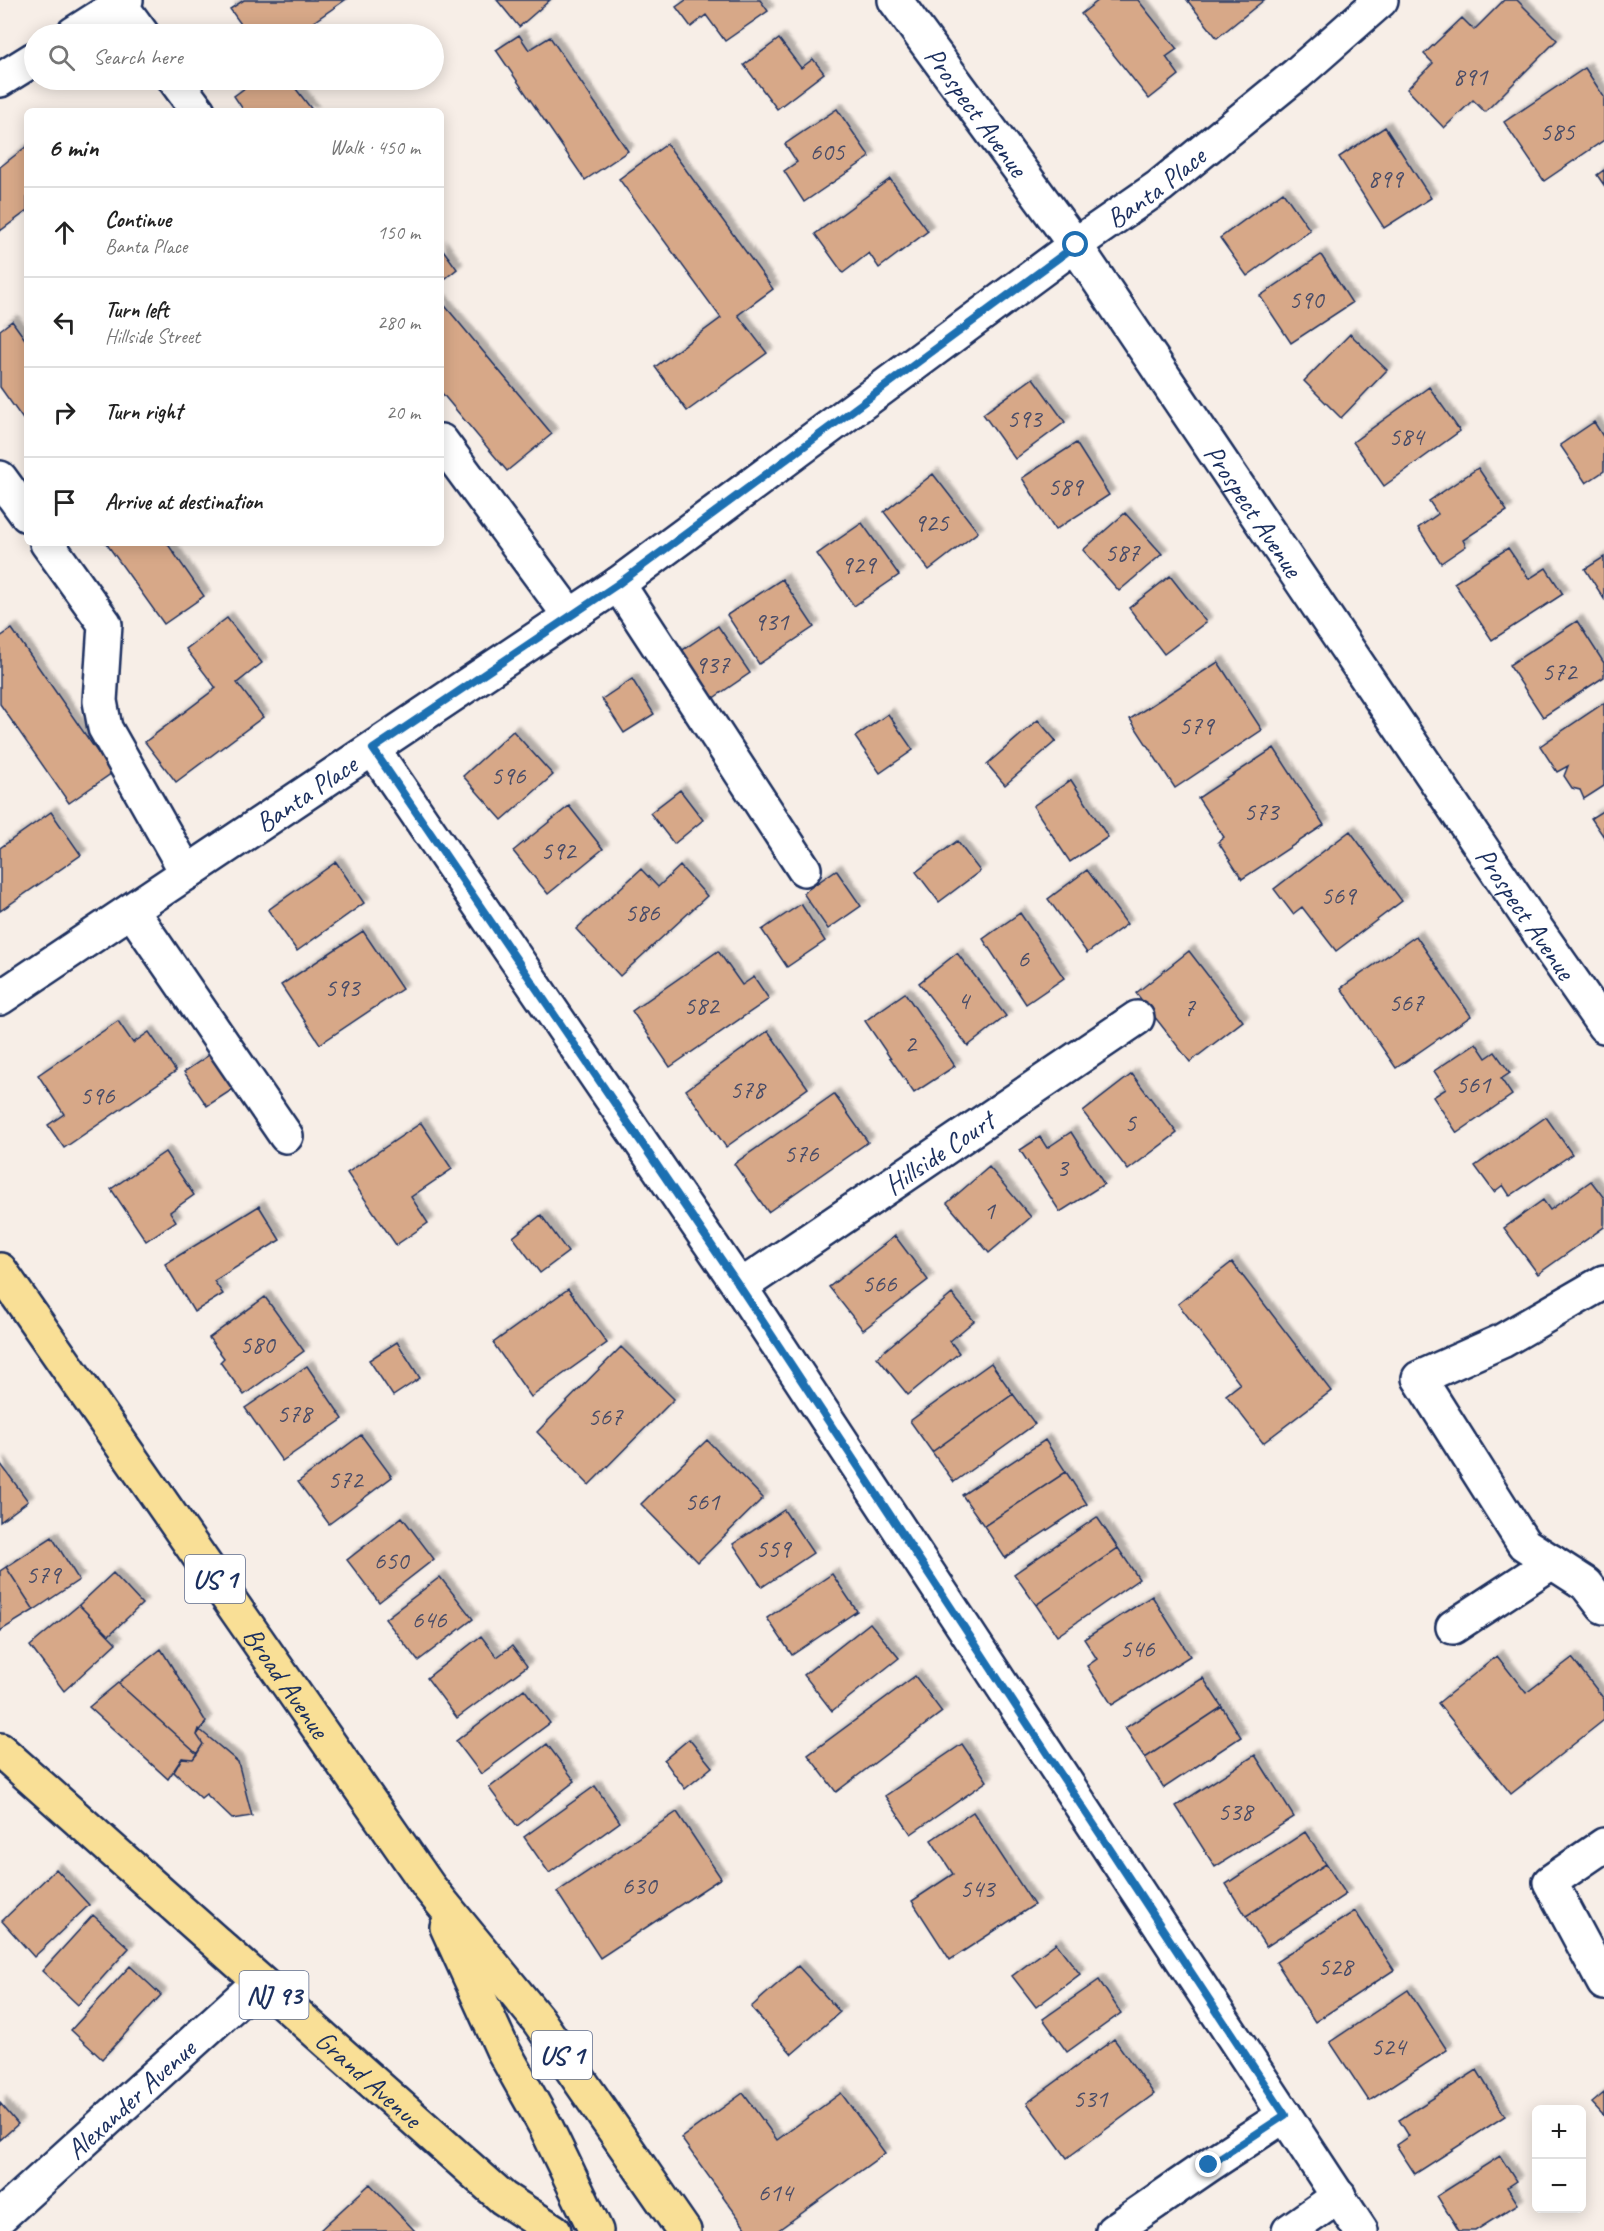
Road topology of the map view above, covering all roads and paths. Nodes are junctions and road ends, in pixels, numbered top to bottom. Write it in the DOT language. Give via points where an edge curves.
graph roads {
  1 [pos="895,0"];
  2 [pos="1381,0"];
  3 [pos="123,2"];
  4 [pos="89,24"];
  5 [pos="136,24"];
  6 [pos="24,65"];
  7 [pos="0,81"];
  8 [pos="182,90"];
  9 [pos="196,108"];
  10 [pos="1076,245"];
  11 [pos="444,445"];
  12 [pos="0,478"];
  13 [pos="24,511"];
  14 [pos="49,546"];
  15 [pos="618,584"];
  16 [pos="570,616"];
  17 [pos="373,749"];
  18 [pos="804,869"];
  19 [pos="187,873"];
  20 [pos="132,911"];
  21 [pos="0,998"];
  22 [pos="1137,1018"];
  23 [pos="1604,1026"];
  24 [pos="286,1136"];
  25 [pos="0,1270"];
  26 [pos="1604,1282"];
  27 [pos="740,1287"];
  28 [pos="1552,1562"];
  29 [pos="1604,1607"];
  30 [pos="1453,1628"];
  31 [pos="0,1750"];
  32 [pos="1604,1845"];
  33 [pos="429,1887"];
  34 [pos="259,1982"];
  35 [pos="1604,1983"];
  36 [pos="1285,2115"];
  37 [pos="1338,2196"];
  38 [pos="0,2217"];
  39 [pos="1296,2226"];
  40 [pos="554,2231"];
  41 [pos="596,2231"];
  42 [pos="684,2231"];
  43 [pos="1113,2231"];
  44 [pos="1361,2231"];
  1 -- 10 [label="street, Prospect Avenue"];
  2 -- 10 [label="street, Banta Place" via="1160,186"];
  3 -- 4 [label="street"];
  3 -- 5 [label="street"];
  6 -- 7 [label="street"];
  8 -- 9 [label="street"];
  10 -- 15 [label="street, Banta Place"];
  10 -- 23 [label="street, Prospect Avenue"];
  11 -- 16 [label="street"];
  12 -- 13 [label="street"];
  14 -- 19 [label="street" via="105,624 100,701 105,728"];
  15 -- 16 [label="street, Banta Place"];
  15 -- 18 [label="street"];
  16 -- 17 [label="street, Banta Place"];
  17 -- 19 [label="street, Banta Place"];
  17 -- 27 [label="street"];
  19 -- 20 [label="street, Banta Place"];
  20 -- 21 [label="street, Banta Place"];
  20 -- 24 [label="street"];
  22 -- 27 [label="street, Hillside Court"];
  25 -- 33 [label="main road, Broad Avenue / US 1"];
  26 -- 28 [label="street" via="1502,1341 1419,1378 1524,1544"];
  27 -- 36 [label="street"];
  28 -- 29 [label="street" via="1586,1584"];
  28 -- 30 [label="street"];
  31 -- 34 [label="main road, Grand Avenue / NJ 93"];
  32 -- 35 [label="street" via="1550,1882"];
  33 -- 41 [label="main road, Broad Avenue / US 1" via="503,2050 546,2127"];
  33 -- 42 [label="main road, Broad Avenue / US 1" via="538,2020"];
  34 -- 38 [label="street, Alexander Avenue"];
  34 -- 40 [label="main road, Grand Avenue / NJ 93" via="502,2198"];
  36 -- 37 [label="street"];
  36 -- 43 [label="street"];
  37 -- 39 [label="street"];
  37 -- 44 [label="street"];
}
